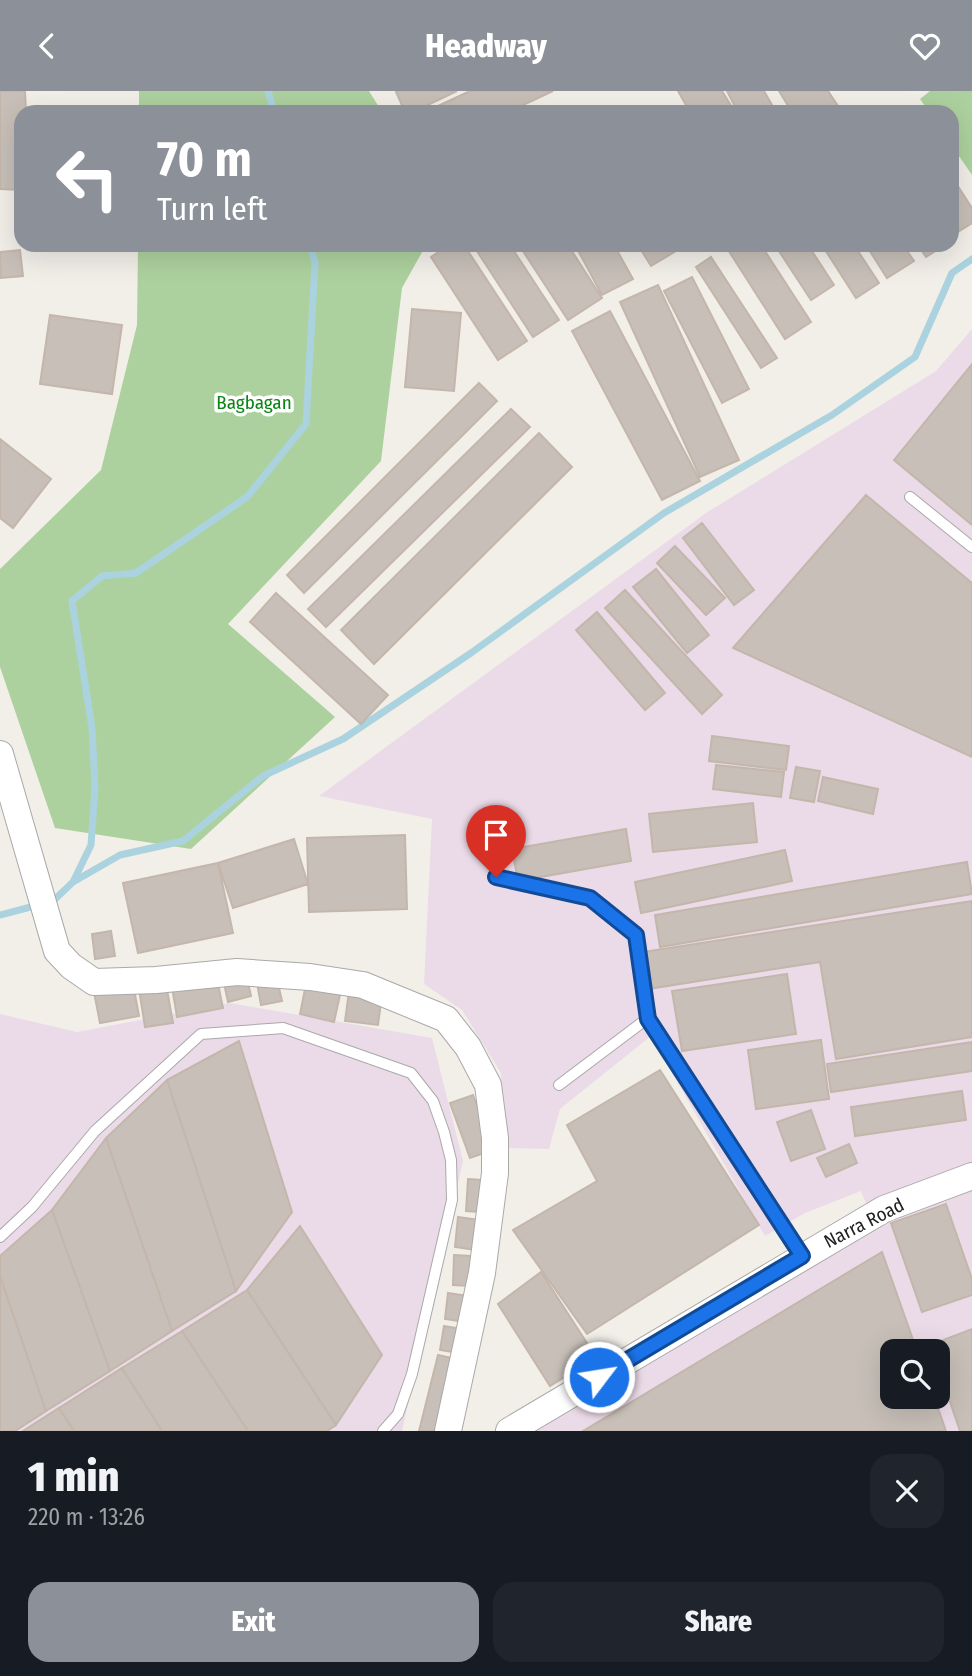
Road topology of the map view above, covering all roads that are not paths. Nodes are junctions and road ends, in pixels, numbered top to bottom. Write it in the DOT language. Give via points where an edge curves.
graph roads {
  1 [pos="910,497"];
  2 [pos="972,547"];
  3 [pos="0,754"];
  4 [pos="496,877"];
  5 [pos="648,1019"];
  6 [pos="559,1085"];
  7 [pos="972,1177"];
  8 [pos="0,1237"];
  9 [pos="802,1256"];
  10 [pos="383,1431"];
  11 [pos="449,1431"];
  12 [pos="509,1431"];
  1 -- 2 [label="lane"];
  3 -- 11 [label="street" via="57,951 94,982 237,972 363,985 446,1019 468,1047 488,1085 495,1173 482,1273"];
  4 -- 5 [label="lane" via="590,898 636,935"];
  5 -- 6 [label="lane"];
  5 -- 9 [label="lane"];
  7 -- 9 [label="street, Narra Road" via="884,1209"];
  8 -- 10 [label="lane" via="32,1207 96,1131 201,1034 283,1028 411,1073 433,1101 444,1132 451,1160 452,1200 412,1374 398,1414"];
  9 -- 12 [label="street, Narra Road"];
}
